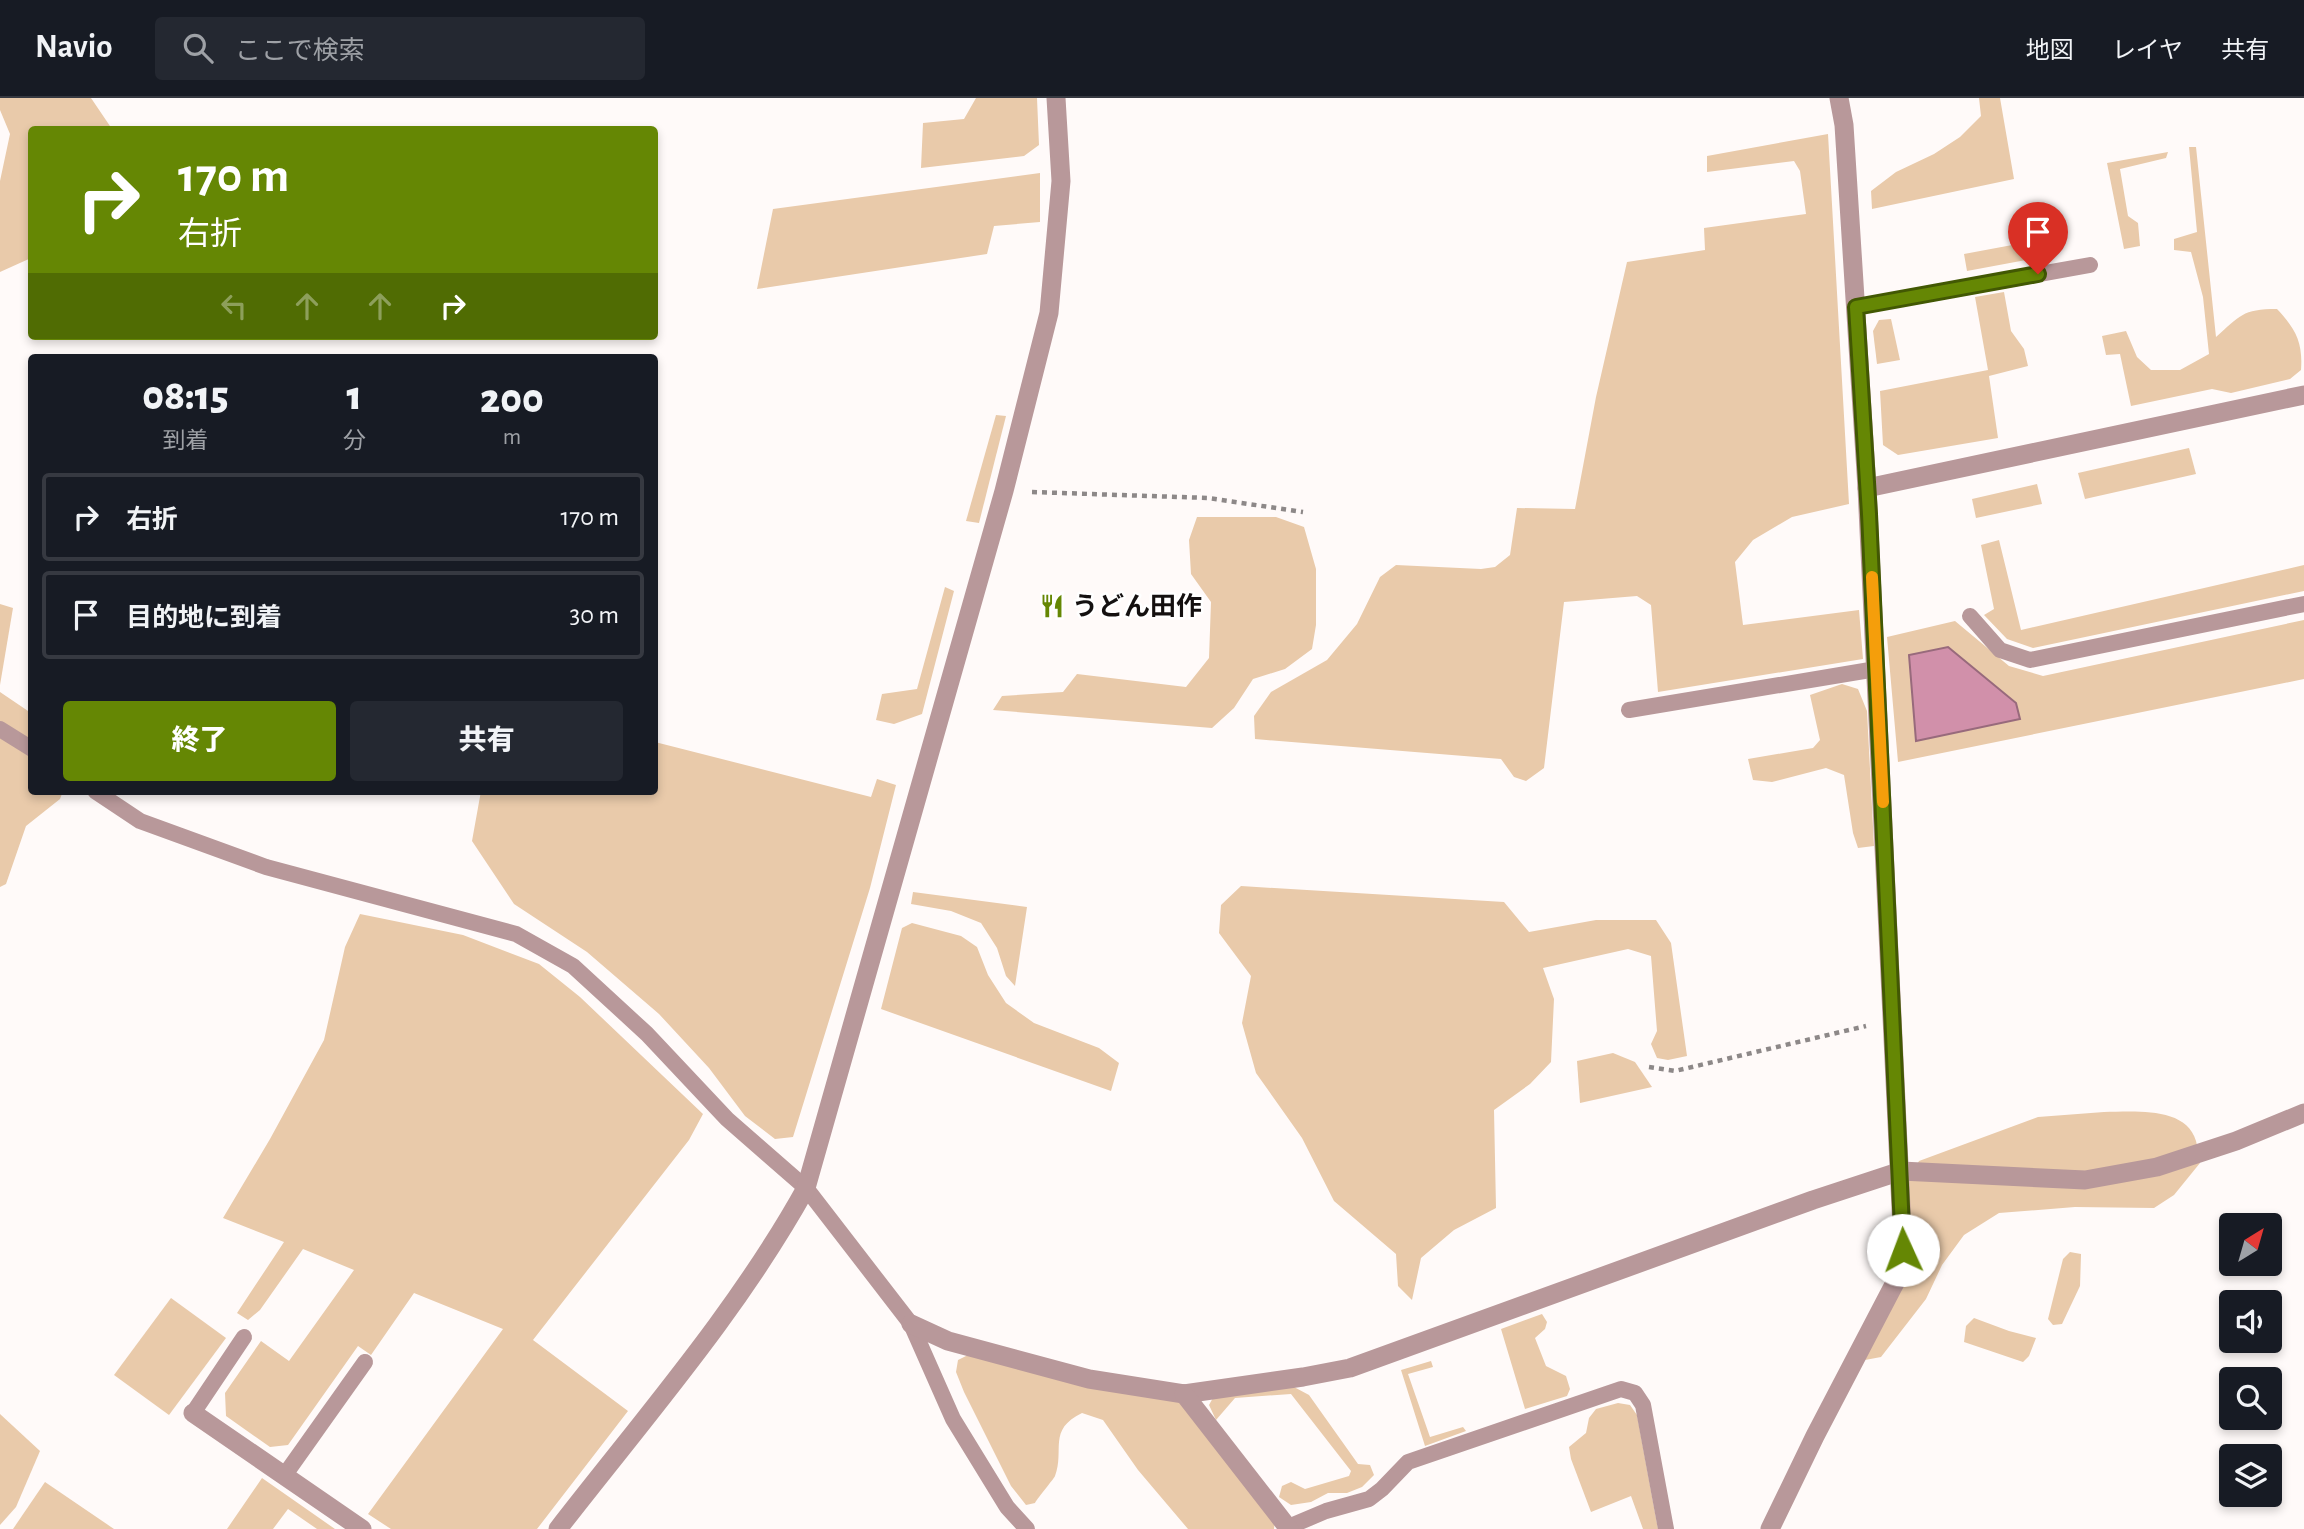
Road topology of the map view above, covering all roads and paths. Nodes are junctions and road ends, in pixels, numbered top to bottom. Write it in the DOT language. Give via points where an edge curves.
graph roads {
  1 [pos="1056,98"];
  2 [pos="1839,98"];
  3 [pos="2090,265"];
  4 [pos="1856,307"];
  5 [pos="2304,395"];
  6 [pos="1867,488"];
  7 [pos="1004,491"];
  8 [pos="1303,512"];
  9 [pos="2304,604"];
  10 [pos="1970,616"];
  11 [pos="1876,669"];
  12 [pos="1629,710"];
  13 [pos="0,729"];
  14 [pos="28,747"];
  15 [pos="101,795"];
  16 [pos="1894,1020"];
  17 [pos="1649,1066"];
  18 [pos="2304,1113"];
  19 [pos="1901,1171"];
  20 [pos="806,1188"];
  21 [pos="911,1324"];
  22 [pos="244,1337"];
  23 [pos="365,1362"];
  24 [pos="1184,1394"];
  25 [pos="193,1413"];
  26 [pos="284,1476"];
  27 [pos="1288,1528"];
  28 [pos="362,1529"];
  29 [pos="558,1529"];
  30 [pos="1027,1529"];
  31 [pos="1666,1529"];
  32 [pos="1770,1529"];
  1 -- 7 [label="street" via="1061,181 1049,313"];
  2 -- 4 [label="street"];
  3 -- 4 [label="lane"];
  4 -- 6 [label="street"];
  5 -- 6 [label="street"];
  6 -- 11 [label="street"];
  7 -- 8 [label="path" via="1208,498"];
  7 -- 20 [label="street"];
  9 -- 10 [label="lane" via="2029,660 2000,650"];
  11 -- 12 [label="lane"];
  11 -- 16 [label="street"];
  13 -- 14 [label="lane"];
  15 -- 20 [label="lane" via="140,821 266,867 516,934 573,966 647,1034 727,1119"];
  16 -- 17 [label="path" via="1675,1071"];
  16 -- 19 [label="street"];
  18 -- 19 [label="street" via="2236,1142 2157,1167 2085,1180"];
  19 -- 24 [label="street" via="1350,1368"];
  19 -- 32 [label="street" via="1903,1250 1898,1277"];
  20 -- 21 [label="lane"];
  20 -- 29 [label="street" via="737,1299"];
  21 -- 24 [label="street" via="948,1341 1089,1379"];
  21 -- 30 [label="lane" via="953,1419 1007,1507"];
  22 -- 25 [label="lane"];
  23 -- 26 [label="lane"];
  24 -- 27 [label="street"];
  25 -- 26 [label="street"];
  26 -- 28 [label="street"];
  27 -- 31 [label="lane" via="1369,1499 1408,1462 1621,1389 1635,1393 1643,1405"];
}
